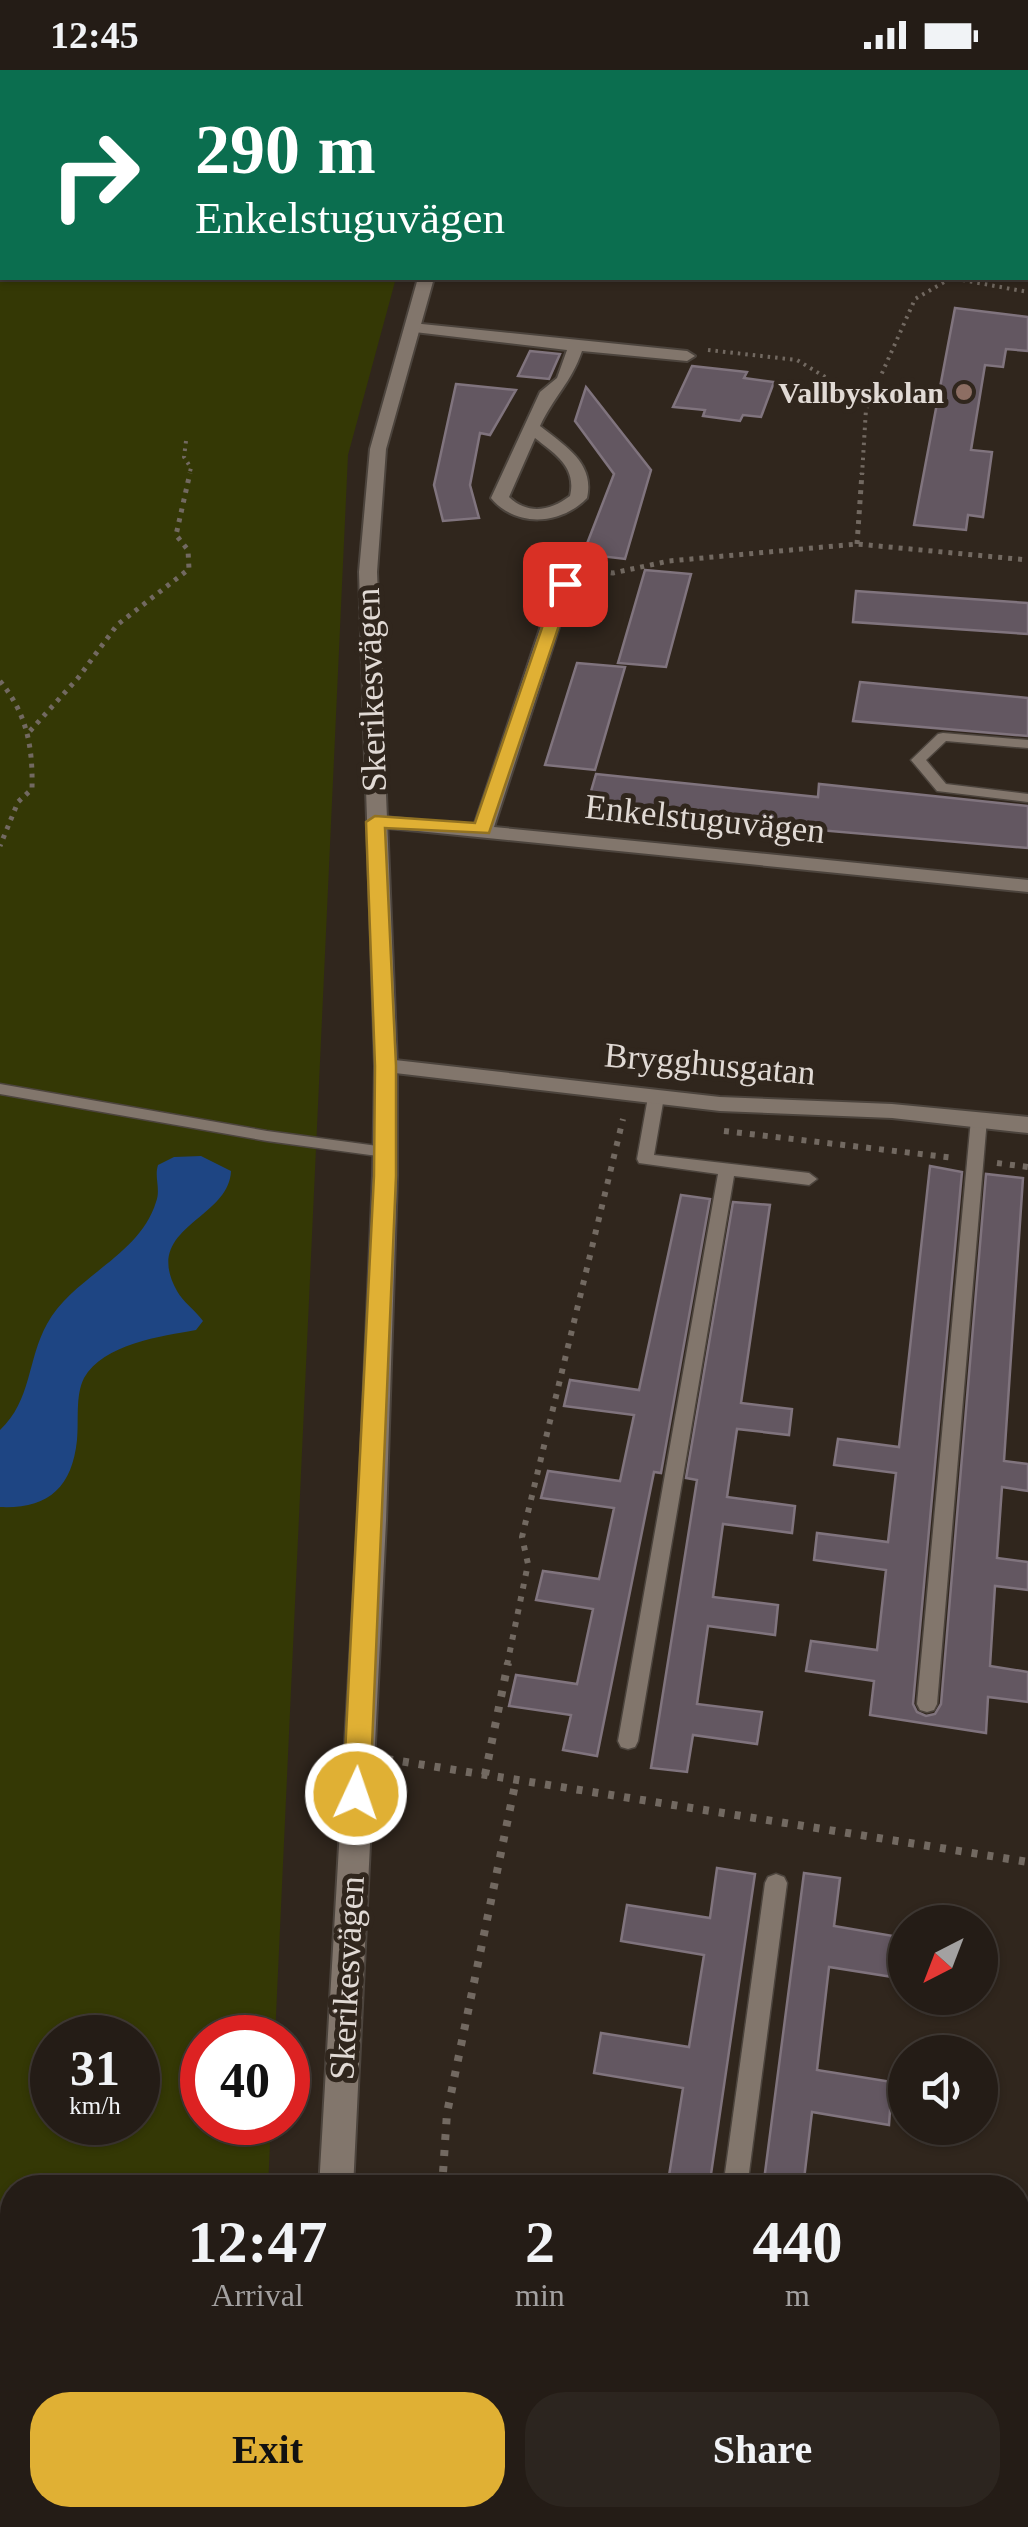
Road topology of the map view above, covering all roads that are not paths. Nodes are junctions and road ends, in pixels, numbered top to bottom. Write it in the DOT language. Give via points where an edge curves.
graph roads {
  1 [pos="982,70"];
  2 [pos="1011,70"];
  3 [pos="425,280"];
  4 [pos="412,328"];
  5 [pos="576,346"];
  6 [pos="687,356"];
  7 [pos="532,427"];
  8 [pos="570,566"];
  9 [pos="1028,744"];
  10 [pos="1028,798"];
  11 [pos="375,822"];
  12 [pos="483,830"];
  13 [pos="1028,886"];
  14 [pos="386,1066"];
  15 [pos="0,1089"];
  16 [pos="656,1097"];
  17 [pos="980,1120"];
  18 [pos="1028,1125"];
  19 [pos="385,1152"];
  20 [pos="728,1170"];
  21 [pos="809,1179"];
  22 [pos="927,1704"];
  23 [pos="628,1741"];
  24 [pos="776,1884"];
  25 [pos="337,2175"];
  26 [pos="737,2175"];
  1 -- 2 [label="street"];
  3 -- 4 [label="street, Skerikesvägen"];
  4 -- 5 [label="street"];
  4 -- 11 [label="street, Skerikesvägen" via="378,450 371,508"];
  5 -- 6 [label="street"];
  5 -- 7 [label="street" via="564,380 548,392"];
  7 -- 7 [label="street" via="500,498 522,512 555,513 578,498 582,482 572,460"];
  8 -- 12 [label="street"];
  9 -- 10 [label="lane" via="943,737 918,760 942,788"];
  11 -- 12 [label="street, Enkelstuguvägen"];
  11 -- 14 [label="street, Skerikesvägen"];
  12 -- 13 [label="street, Enkelstuguvägen"];
  14 -- 16 [label="street, Brygghusgatan"];
  14 -- 19 [label="street, Skerikesvägen"];
  15 -- 19 [label="lane"];
  16 -- 17 [label="street, Brygghusgatan"];
  16 -- 20 [label="lane" via="645,1159"];
  17 -- 18 [label="street, Brygghusgatan"];
  17 -- 22 [label="lane"];
  19 -- 25 [label="street, Skerikesvägen"];
  20 -- 21 [label="lane"];
  20 -- 23 [label="lane"];
  24 -- 26 [label="lane"];
}
